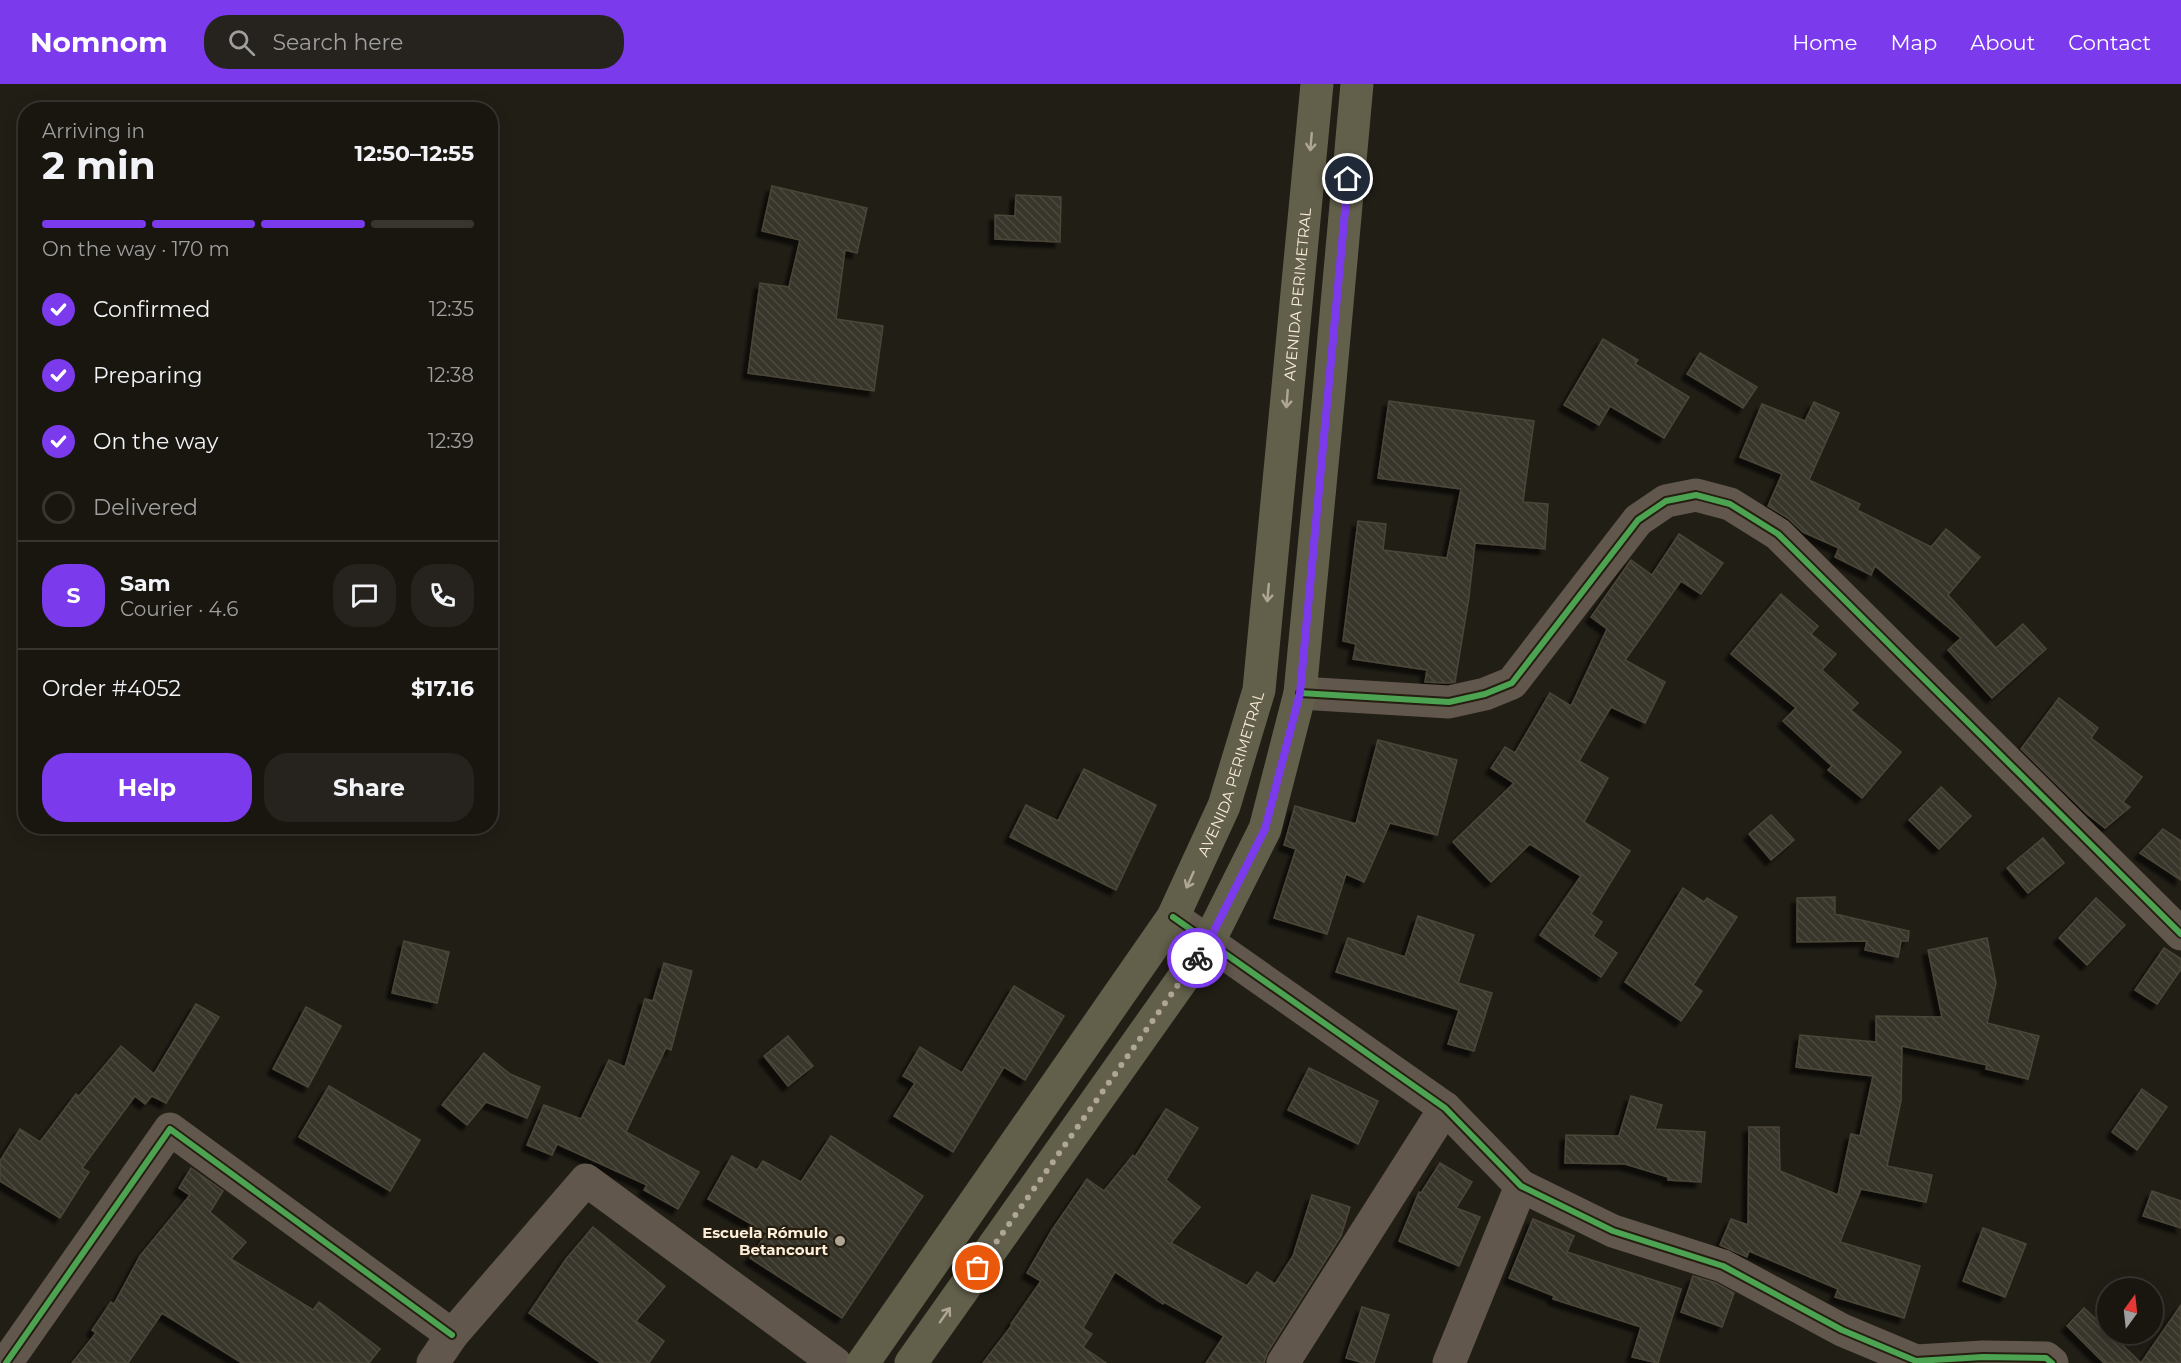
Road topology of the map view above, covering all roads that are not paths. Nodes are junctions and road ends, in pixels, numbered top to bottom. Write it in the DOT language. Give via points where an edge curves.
graph roads {
  1 [pos="1317,84"];
  2 [pos="1357,84"];
  3 [pos="1300,693"];
  4 [pos="1173,917"];
  5 [pos="2181,934"];
  6 [pos="1208,943"];
  7 [pos="1445,1108"];
  8 [pos="1521,1186"];
  9 [pos="452,1335"];
  10 [pos="6,1363"];
  11 [pos="433,1363"];
  12 [pos="836,1363"];
  13 [pos="863,1363"];
  14 [pos="911,1363"];
  15 [pos="1283,1363"];
  16 [pos="1449,1363"];
  17 [pos="2052,1363"];
  1 -- 4 [label="main road, AVENIDA PERIMETRAL, one-way" via="1259,690 1224,806"];
  2 -- 3 [label="main road"];
  3 -- 5 [label="street" via="1449,702 1512,683 1638,520 1666,501 1696,495 1730,504 1778,534"];
  3 -- 6 [label="main road" via="1265,829"];
  4 -- 6 [label="street"];
  4 -- 13 [label="main road, AVENIDA PERIMETRAL"];
  6 -- 7 [label="street"];
  14 -- 6 [label="main road, one-way"];
  7 -- 8 [label="street"];
  7 -- 15 [label="street"];
  8 -- 16 [label="street"];
  8 -- 17 [label="street" via="1613,1231 1723,1266 1842,1330 1916,1361 1994,1357 2046,1358"];
  9 -- 10 [label="street" via="170,1129"];
  9 -- 11 [label="street"];
  9 -- 12 [label="street" via="586,1180"];
}
